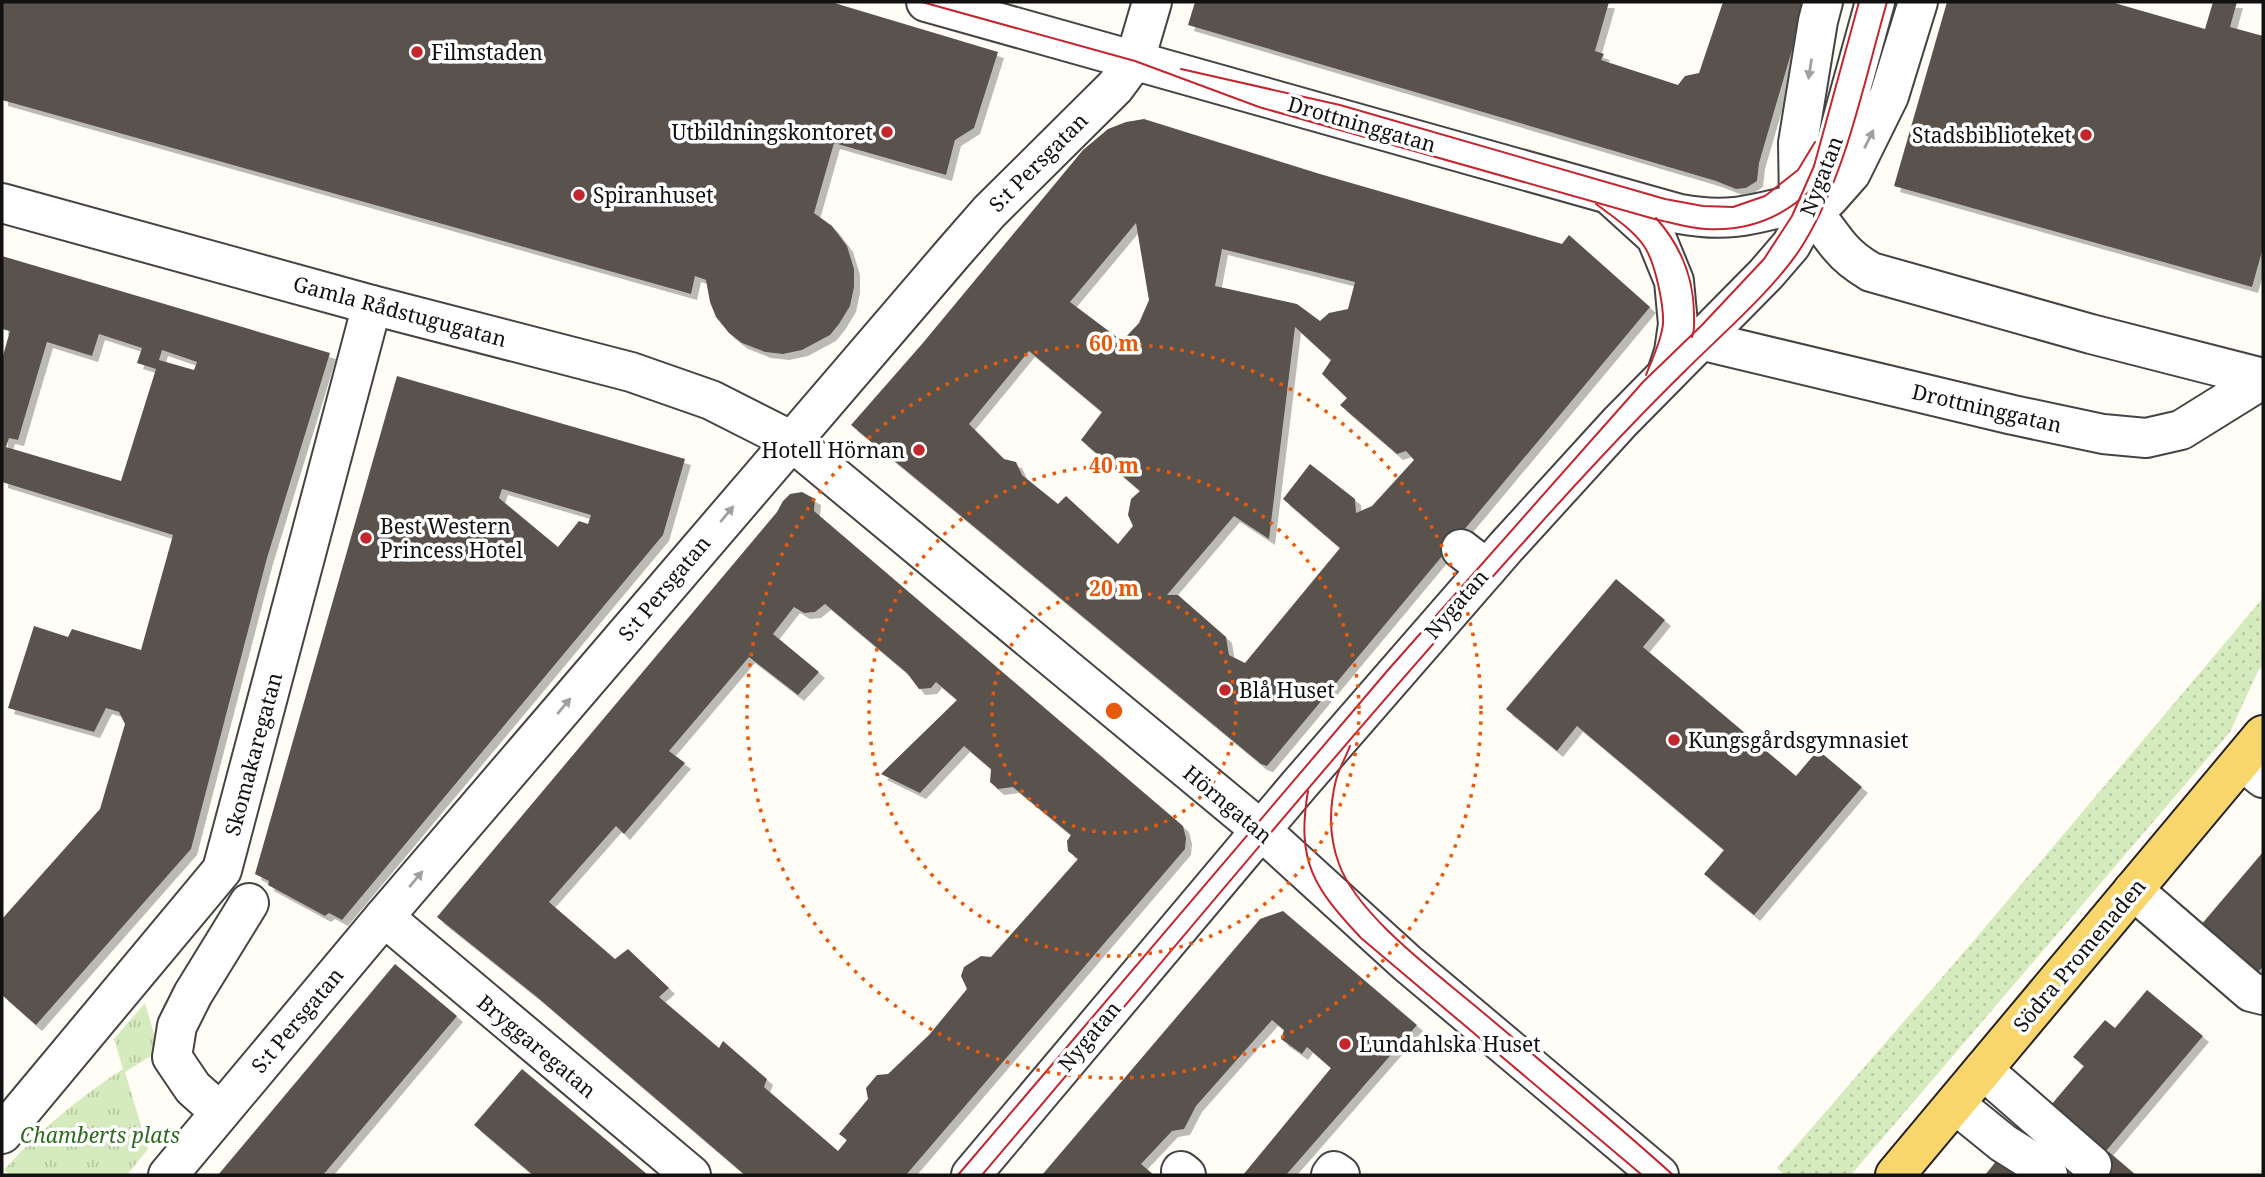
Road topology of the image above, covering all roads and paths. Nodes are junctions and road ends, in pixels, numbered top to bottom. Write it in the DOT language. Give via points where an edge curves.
graph roads {
  1 [pos="926,2"];
  2 [pos="1152,2"];
  3 [pos="1823,2"];
  4 [pos="1875,2"];
  5 [pos="1918,2"];
  6 [pos="1135,60"];
  7 [pos="1606,193"];
  8 [pos="2,203"];
  9 [pos="1805,206"];
  10 [pos="372,305"];
  11 [pos="1700,340"];
  12 [pos="1667,373"];
  13 [pos="2263,378"];
  14 [pos="790,440"];
  15 [pos="2256,758"];
  16 [pos="1262,831"];
  17 [pos="2133,891"];
  18 [pos="248,903"];
  19 [pos="384,916"];
  20 [pos="2263,995"];
  21 [pos="1983,1070"];
  22 [pos="1955,1104"];
  23 [pos="220,1112"];
  24 [pos="2,1134"];
  25 [pos="2092,1165"];
  26 [pos="1649,1172"];
  27 [pos="168,1175"];
  28 [pos="691,1175"];
  29 [pos="971,1175"];
  30 [pos="1331,1175"];
  31 [pos="1340,1175"];
  32 [pos="1895,1175"];
  33 [pos="2048,1175"];
  1 -- 6 [label="street, Drottninggatan"];
  2 -- 6 [label="street, S:t Persgatan"];
  3 -- 9 [label="street, Nygatan, one-way" via="1798,143"];
  4 -- 9 [label="street, Nygatan" via="1828,172"];
  9 -- 5 [label="street, one-way" via="1826,200 1850,173 1889,96"];
  6 -- 7 [label="street, Drottninggatan"];
  6 -- 14 [label="street, S:t Persgatan" via="1115,87 989,212"];
  7 -- 9 [label="street, Drottninggatan" via="1707,219"];
  7 -- 12 [label="street" via="1656,237 1674,281 1678,324"];
  8 -- 10 [label="street, Gamla Rådstugugatan"];
  9 -- 11 [label="street, Nygatan" via="1783,255"];
  9 -- 13 [label="street, Drottninggatan" via="1857,264 1871,272"];
  10 -- 14 [label="street, Gamla Rådstugugatan" via="631,372 711,400"];
  10 -- 24 [label="street, Skomakaregatan" via="222,870"];
  11 -- 12 [label="street, Nygatan"];
  11 -- 13 [label="street, Drottninggatan" via="2013,415 2102,434 2146,438 2180,430"];
  12 -- 16 [label="street, Nygatan" via="1581,463 1474,559"];
  14 -- 16 [label="street, Hörngatan"];
  19 -- 14 [label="street, S:t Persgatan, one-way"];
  15 -- 17 [label="main road, Södra Promenaden"];
  16 -- 26 [label="street, Hörngatan"];
  16 -- 29 [label="street, Nygatan"];
  17 -- 20 [label="street" via="2251,992"];
  17 -- 21 [label="main road, Södra Promenaden"];
  18 -- 23 [label="street" via="193,993 177,1026 172,1057 193,1088"];
  19 -- 23 [label="street, S:t Persgatan"];
  19 -- 28 [label="street, Bryggaregatan"];
  21 -- 22 [label="main road, Södra Promenaden"];
  21 -- 25 [label="street"];
  22 -- 32 [label="main road, Södra Promenaden"];
  22 -- 33 [label="street"];
  23 -- 27 [label="street, S:t Persgatan"];
  30 -- 31 [label="street" via="1335,1171"];
}
